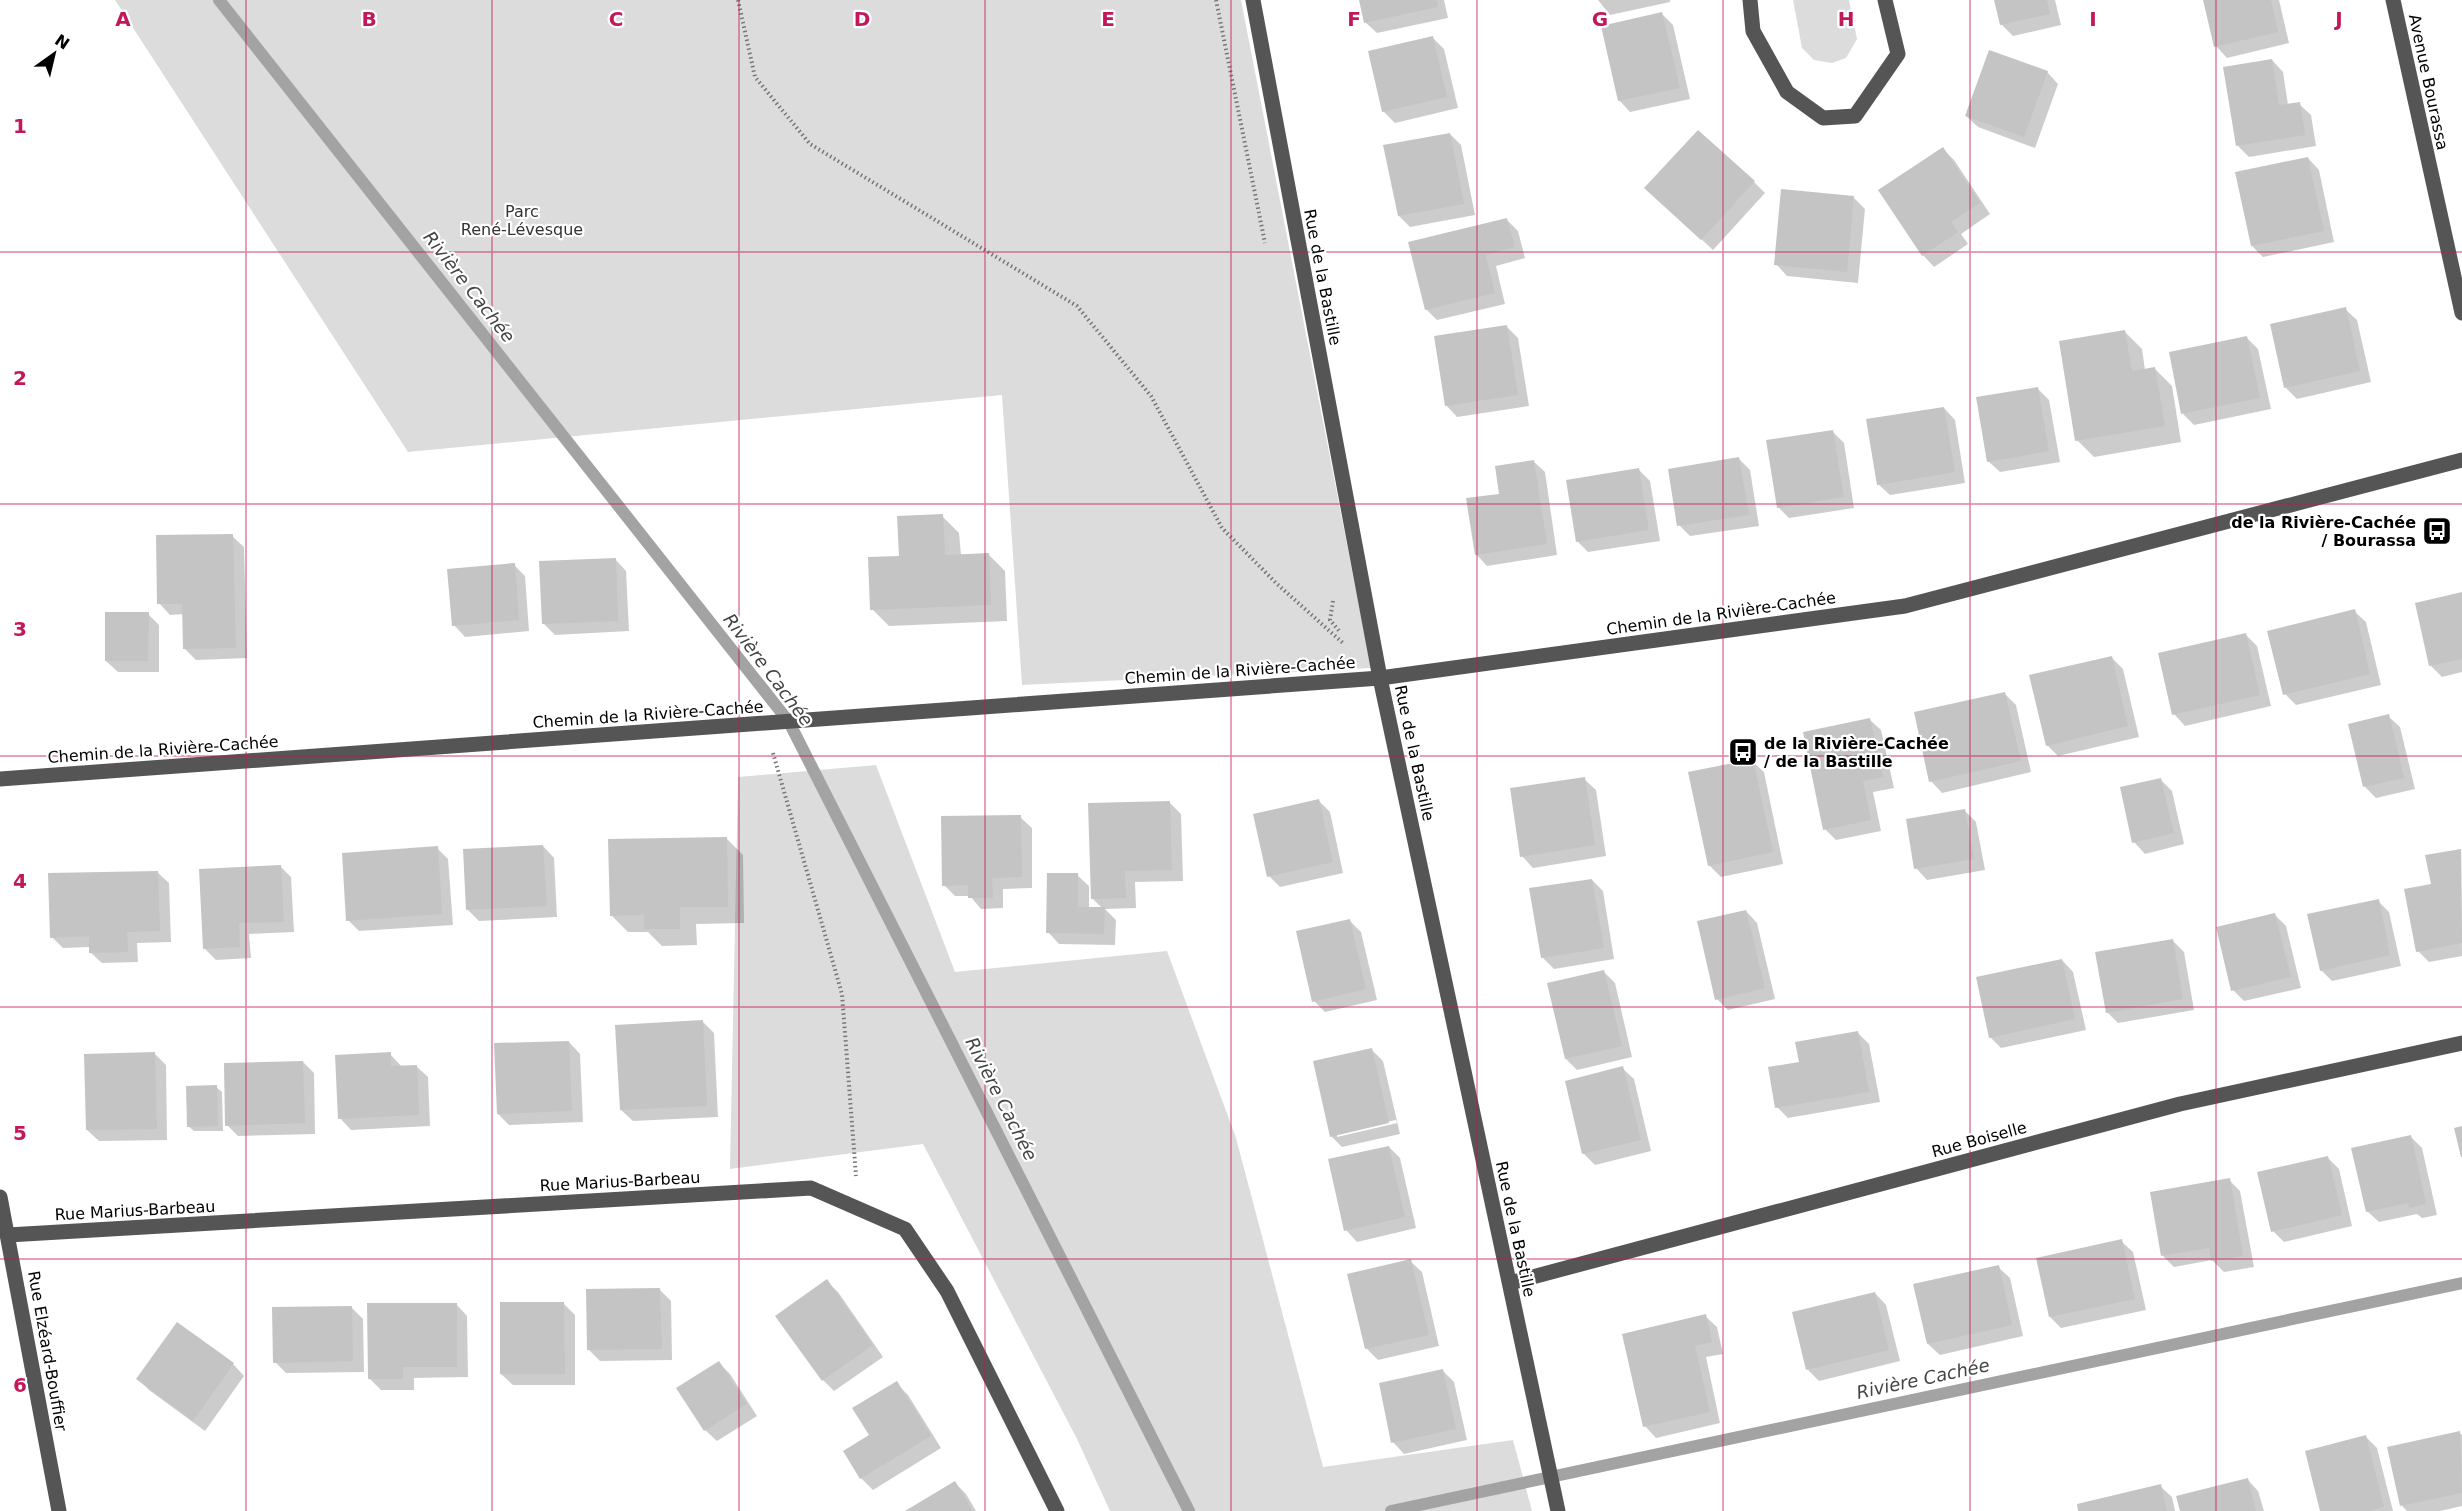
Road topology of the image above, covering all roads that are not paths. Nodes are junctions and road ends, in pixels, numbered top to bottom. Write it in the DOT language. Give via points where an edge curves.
graph roads {
  1 [pos="1253,0"];
  2 [pos="1750,0"];
  3 [pos="1885,0"];
  4 [pos="2393,0"];
  5 [pos="2462,313"];
  6 [pos="2462,460"];
  7 [pos="1380,678"];
  8 [pos="0,779"];
  9 [pos="2462,1043"];
  10 [pos="0,1197"];
  11 [pos="8,1236"];
  12 [pos="1510,1283"];
  13 [pos="1557,1508"];
  14 [pos="59,1511"];
  15 [pos="1058,1511"];
  1 -- 7 [label="street, Rue de la Bastille"];
  2 -- 3 [label="street" via="1753,31 1787,92 1823,118 1855,116 1898,54"];
  4 -- 5 [label="street, Avenue Bourassa"];
  6 -- 7 [label="street, Chemin de la Rivière-Cachée" via="1905,606"];
  7 -- 8 [label="street, Chemin de la Rivière-Cachée"];
  7 -- 12 [label="street, Rue de la Bastille"];
  9 -- 12 [label="street, Rue Boiselle" via="2180,1104"];
  10 -- 11 [label="street, Rue Elzéard-Bouffier"];
  11 -- 14 [label="street, Rue Elzéard-Bouffier"];
  11 -- 15 [label="street, Rue Marius-Barbeau" via="811,1188 905,1229 947,1291"];
  12 -- 13 [label="street, Rue de la Bastille"];
}
